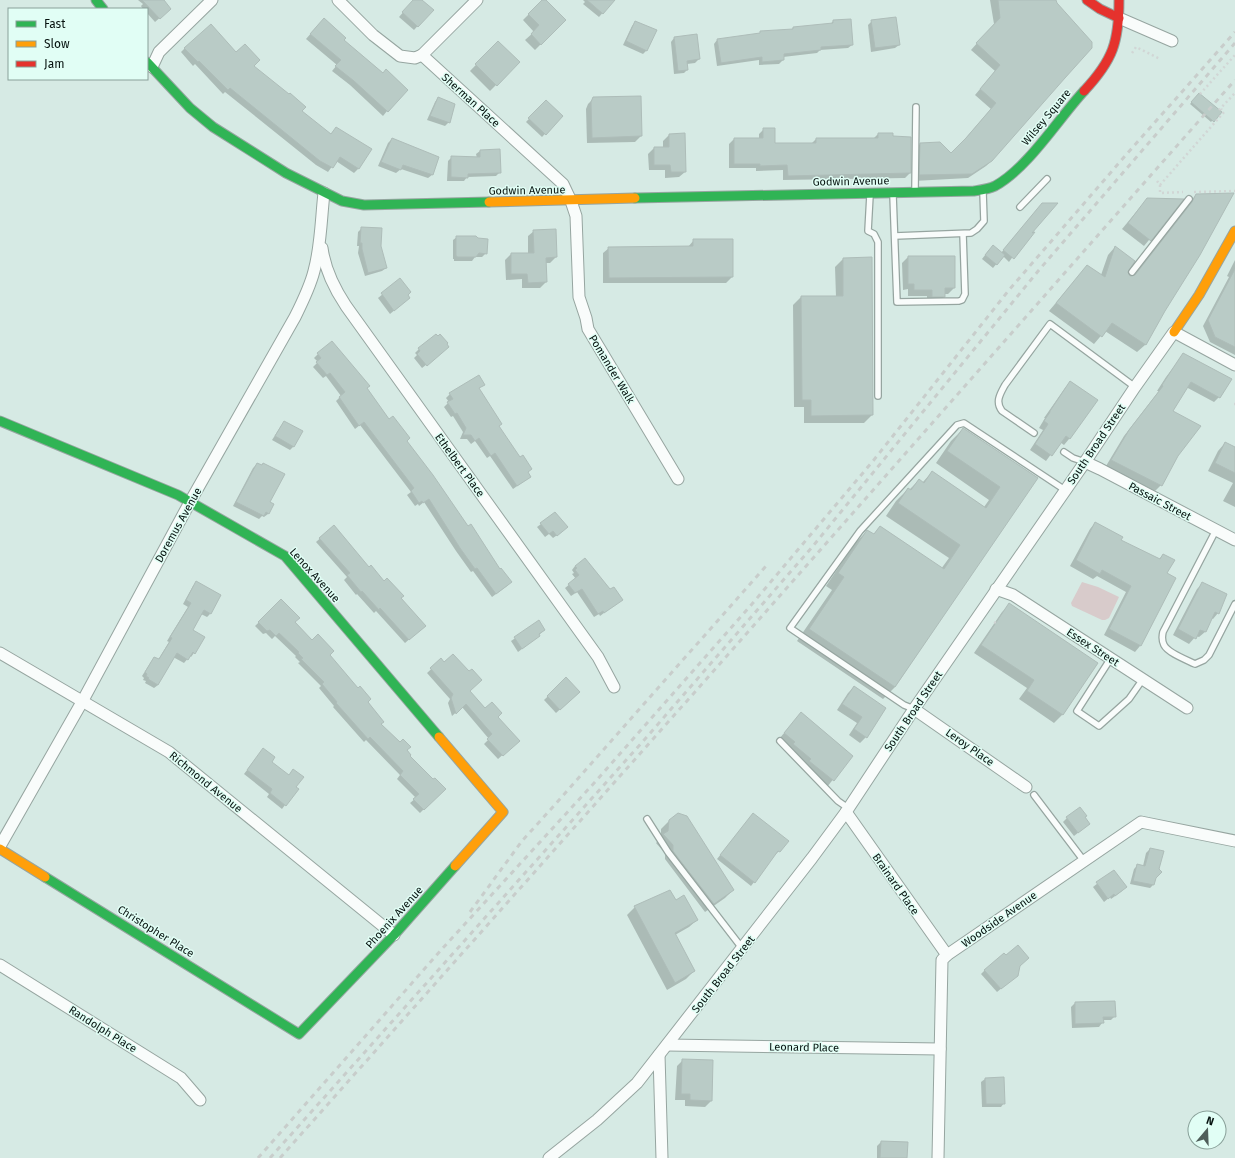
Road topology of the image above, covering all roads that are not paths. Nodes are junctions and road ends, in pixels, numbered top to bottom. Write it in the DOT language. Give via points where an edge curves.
graph roads {
  1 [pos="96,0"];
  2 [pos="212,0"];
  3 [pos="338,0"];
  4 [pos="477,0"];
  5 [pos="1087,0"];
  6 [pos="1119,0"];
  7 [pos="1126,6"];
  8 [pos="102,8"];
  9 [pos="1120,18"];
  10 [pos="1172,41"];
  11 [pos="422,55"];
  12 [pos="149,64"];
  13 [pos="916,107"];
  14 [pos="1047,179"];
  15 [pos="983,190"];
  16 [pos="893,192"];
  17 [pos="915,192"];
  18 [pos="954,192"];
  19 [pos="870,193"];
  20 [pos="324,194"];
  21 [pos="1189,199"];
  22 [pos="571,201"];
  23 [pos="1020,207"];
  24 [pos="1235,231"];
  25 [pos="964,234"];
  26 [pos="895,236"];
  27 [pos="320,237"];
  28 [pos="1132,272"];
  29 [pos="1174,332"];
  30 [pos="1235,364"];
  31 [pos="1135,386"];
  32 [pos="878,396"];
  33 [pos="0,421"];
  34 [pos="1034,433"];
  35 [pos="1064,452"];
  36 [pos="1084,462"];
  37 [pos="678,480"];
  38 [pos="1065,490"];
  39 [pos="190,502"];
  40 [pos="1216,530"];
  41 [pos="1235,540"];
  42 [pos="996,589"];
  43 [pos="1235,604"];
  44 [pos="0,654"];
  45 [pos="1111,658"];
  46 [pos="1143,679"];
  47 [pos="614,687"];
  48 [pos="82,702"];
  49 [pos="1187,708"];
  50 [pos="914,709"];
  51 [pos="780,741"];
  52 [pos="1026,787"];
  53 [pos="1034,795"];
  54 [pos="847,810"];
  55 [pos="503,812"];
  56 [pos="646,819"];
  57 [pos="1235,840"];
  58 [pos="0,846"];
  59 [pos="0,849"];
  60 [pos="1084,860"];
  61 [pos="394,935"];
  62 [pos="742,948"];
  63 [pos="947,955"];
  64 [pos="0,965"];
  65 [pos="299,1034"];
  66 [pos="667,1045"];
  67 [pos="940,1049"];
  68 [pos="659,1055"];
  69 [pos="200,1100"];
  70 [pos="549,1158"];
  71 [pos="662,1158"];
  72 [pos="938,1158"];
  1 -- 8 [label="street"];
  2 -- 12 [label="street"];
  3 -- 11 [label="street" via="373,35 400,56 415,58"];
  4 -- 11 [label="street"];
  5 -- 9 [label="street"];
  6 -- 9 [label="street"];
  7 -- 9 [label="street"];
  9 -- 10 [label="street"];
  9 -- 15 [label="street, Wilsey Square" via="1114,46 1105,66 1026,160 996,186"];
  11 -- 22 [label="street, Sherman Place" via="563,184"];
  12 -- 20 [label="street, Godwin Avenue" via="190,108 213,127"];
  13 -- 17 [label="lane"];
  14 -- 23 [label="lane"];
  15 -- 18 [label="street, Wilsey Square"];
  15 -- 25 [label="lane" via="984,221 977,230"];
  16 -- 17 [label="street, Godwin Avenue"];
  16 -- 19 [label="street, Godwin Avenue"];
  16 -- 26 [label="lane"];
  17 -- 18 [label="street, Godwin Avenue"];
  19 -- 22 [label="street, Godwin Avenue"];
  19 -- 32 [label="lane" via="868,231 874,234 878,242"];
  20 -- 22 [label="street, Godwin Avenue" via="342,201 373,205"];
  20 -- 27 [label="street, Doremus Avenue"];
  21 -- 28 [label="lane"];
  22 -- 37 [label="street, Pomander Walk" via="576,216 579,297 588,329"];
  24 -- 29 [label="street, South Broad Street" via="1183,321"];
  25 -- 26 [label="lane"];
  25 -- 26 [label="lane" via="965,294 959,301 897,302"];
  27 -- 39 [label="street, Doremus Avenue" via="314,273 295,318"];
  27 -- 47 [label="street, Ethelbert Place" via="328,273 346,306 598,657"];
  29 -- 30 [label="street"];
  29 -- 31 [label="street, South Broad Street"];
  31 -- 34 [label="lane" via="1050,324 1005,385 998,402 1002,411"];
  31 -- 36 [label="street, South Broad Street"];
  33 -- 39 [label="street, Lenox Avenue"];
  35 -- 36 [label="lane"];
  36 -- 38 [label="street, South Broad Street"];
  36 -- 40 [label="street, Passaic Street"];
  38 -- 42 [label="street, South Broad Street"];
  38 -- 50 [label="lane" via="964,423 957,425 860,530 790,628 904,705"];
  39 -- 48 [label="street, Doremus Avenue"];
  39 -- 55 [label="street, Lenox Avenue" via="285,556"];
  40 -- 41 [label="street, Passaic Street"];
  40 -- 43 [label="lane" via="1163,632 1164,645 1195,664 1204,660"];
  42 -- 45 [label="street, Essex Street" via="1013,595"];
  42 -- 50 [label="street, South Broad Street"];
  44 -- 48 [label="street, Richmond Avenue"];
  45 -- 46 [label="street, Essex Street"];
  45 -- 46 [label="lane" via="1077,711 1099,726 1129,699"];
  46 -- 49 [label="street, Essex Street"];
  48 -- 58 [label="street, Doremus Avenue"];
  48 -- 61 [label="street, Richmond Avenue" via="169,752"];
  50 -- 52 [label="street, Leroy Place"];
  50 -- 54 [label="street, South Broad Street"];
  51 -- 54 [label="lane"];
  53 -- 60 [label="lane"];
  54 -- 62 [label="street, South Broad Street"];
  54 -- 63 [label="street, Brainard Place"];
  55 -- 61 [label="street, Phoenix Avenue"];
  56 -- 62 [label="lane" via="668,852"];
  57 -- 60 [label="street, Woodside Avenue" via="1141,822"];
  59 -- 65 [label="street, Christopher Place"];
  60 -- 63 [label="street, Woodside Avenue"];
  61 -- 65 [label="street, Phoenix Avenue"];
  62 -- 66 [label="street, South Broad Street"];
  63 -- 67 [label="street" via="942,960"];
  64 -- 69 [label="street, Randolph Place" via="181,1078"];
  66 -- 67 [label="street, Leonard Place"];
  66 -- 68 [label="street, South Broad Street"];
  67 -- 72 [label="street"];
  68 -- 70 [label="street, South Broad Street" via="637,1083 597,1120"];
  68 -- 71 [label="street"];
}
